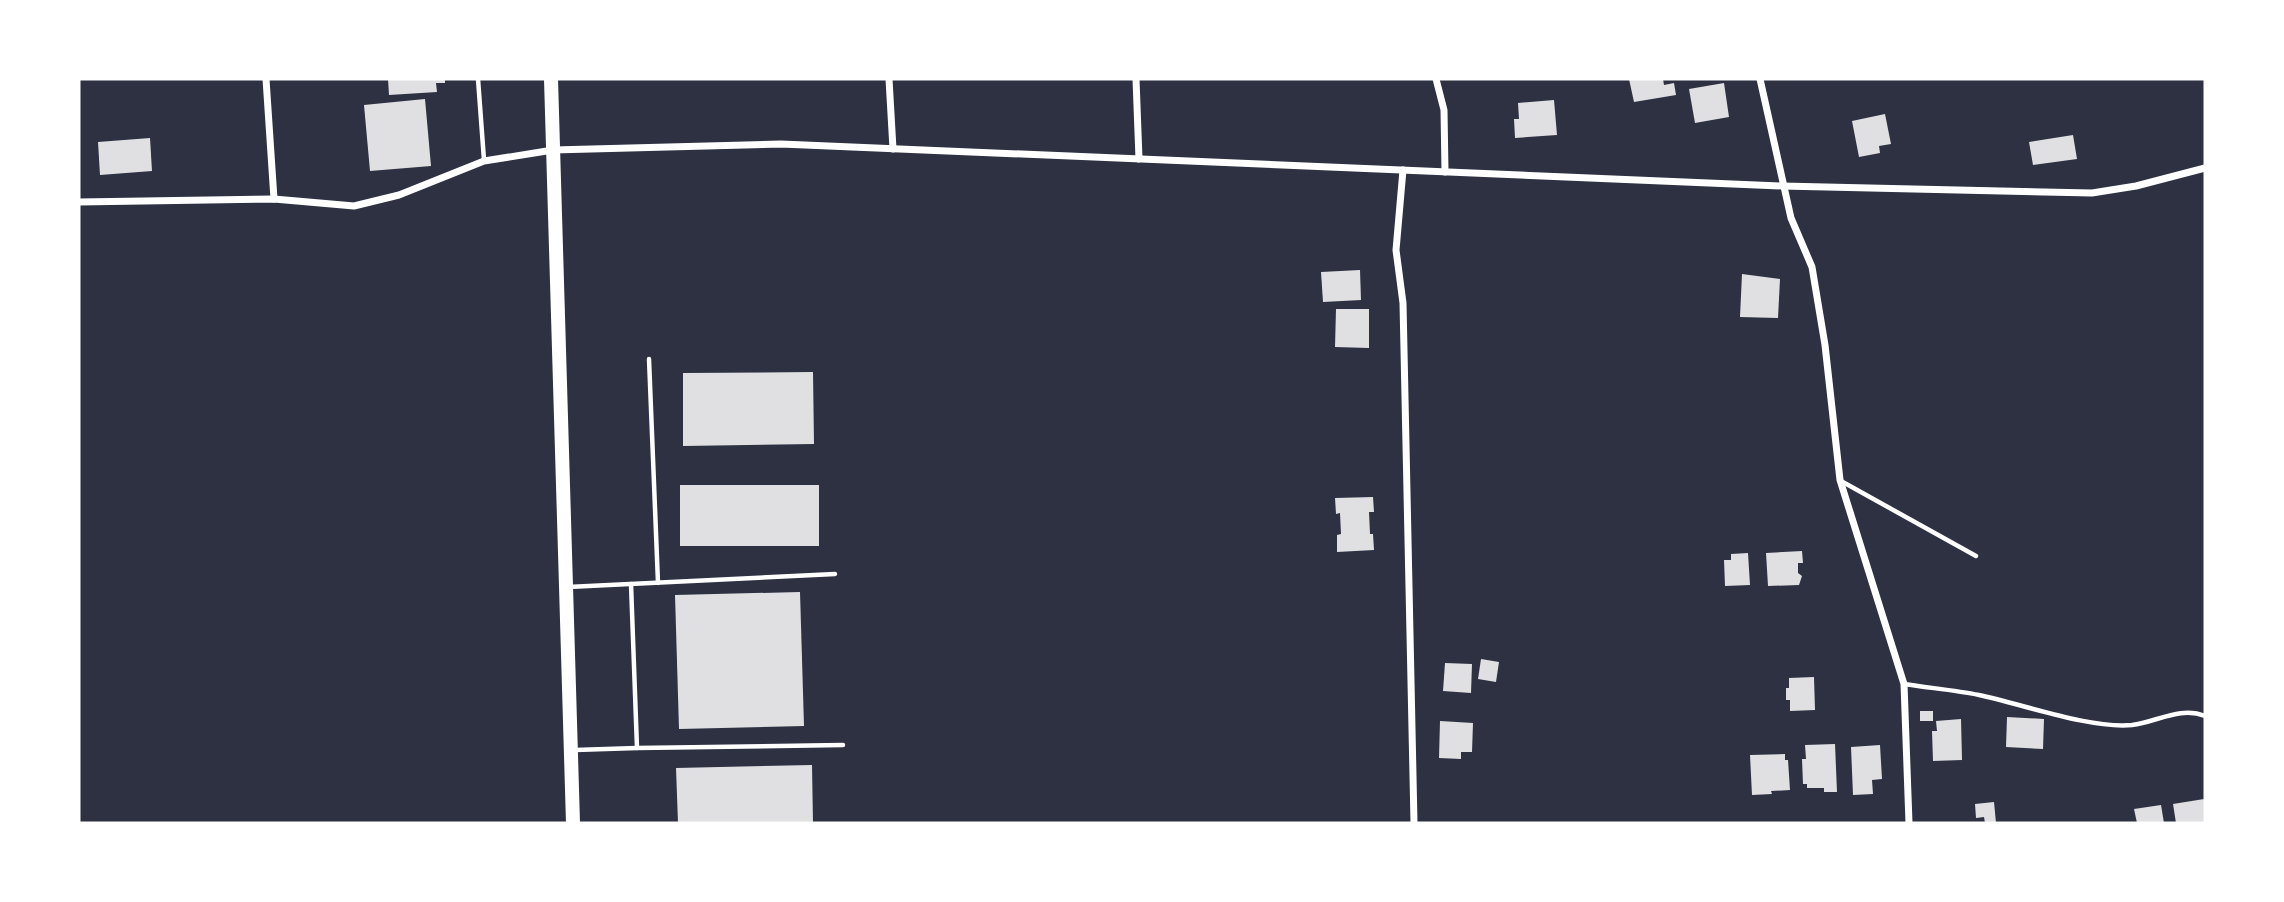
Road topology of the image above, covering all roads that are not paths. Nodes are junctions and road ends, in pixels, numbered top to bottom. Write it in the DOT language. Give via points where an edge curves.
graph roads {
  1 [pos="266,79"];
  2 [pos="478,79"];
  3 [pos="551,79"];
  4 [pos="888,79"];
  5 [pos="1136,79"];
  6 [pos="1436,79"];
  7 [pos="1760,79"];
  8 [pos="893,149"];
  9 [pos="553,150"];
  10 [pos="1139,159"];
  11 [pos="484,161"];
  12 [pos="2205,168"];
  13 [pos="1403,170"];
  14 [pos="1445,172"];
  15 [pos="1782,186"];
  16 [pos="274,199"];
  17 [pos="79,202"];
  18 [pos="649,359"];
  19 [pos="1840,480"];
  20 [pos="1976,556"];
  21 [pos="835,574"];
  22 [pos="658,583"];
  23 [pos="631,584"];
  24 [pos="568,587"];
  25 [pos="1904,684"];
  26 [pos="2205,716"];
  27 [pos="843,745"];
  28 [pos="637,748"];
  29 [pos="571,750"];
  30 [pos="573,823"];
  31 [pos="1414,823"];
  32 [pos="1909,823"];
  1 -- 16 [label="street"];
  2 -- 11 [label="lane"];
  3 -- 9 [label="main road"];
  4 -- 8 [label="street"];
  5 -- 10 [label="street"];
  6 -- 14 [label="street" via="1444,110"];
  7 -- 15 [label="street"];
  8 -- 9 [label="street" via="781,144"];
  8 -- 10 [label="street"];
  9 -- 11 [label="street"];
  9 -- 24 [label="main road"];
  10 -- 13 [label="street"];
  11 -- 16 [label="street" via="399,195 354,206"];
  12 -- 15 [label="street" via="2092,193"];
  13 -- 14 [label="street"];
  13 -- 31 [label="street" via="1396,250 1403,303"];
  14 -- 15 [label="street"];
  15 -- 19 [label="street" via="1812,267"];
  16 -- 17 [label="street"];
  18 -- 22 [label="lane"];
  19 -- 20 [label="lane"];
  19 -- 25 [label="street"];
  21 -- 22 [label="lane"];
  22 -- 23 [label="lane"];
  23 -- 24 [label="lane"];
  23 -- 28 [label="lane"];
  24 -- 29 [label="main road"];
  25 -- 26 [label="lane" via="1977,694 2093,722 2132,724 2189,712"];
  25 -- 32 [label="street"];
  27 -- 28 [label="lane"];
  28 -- 29 [label="lane"];
  29 -- 30 [label="main road"];
}
